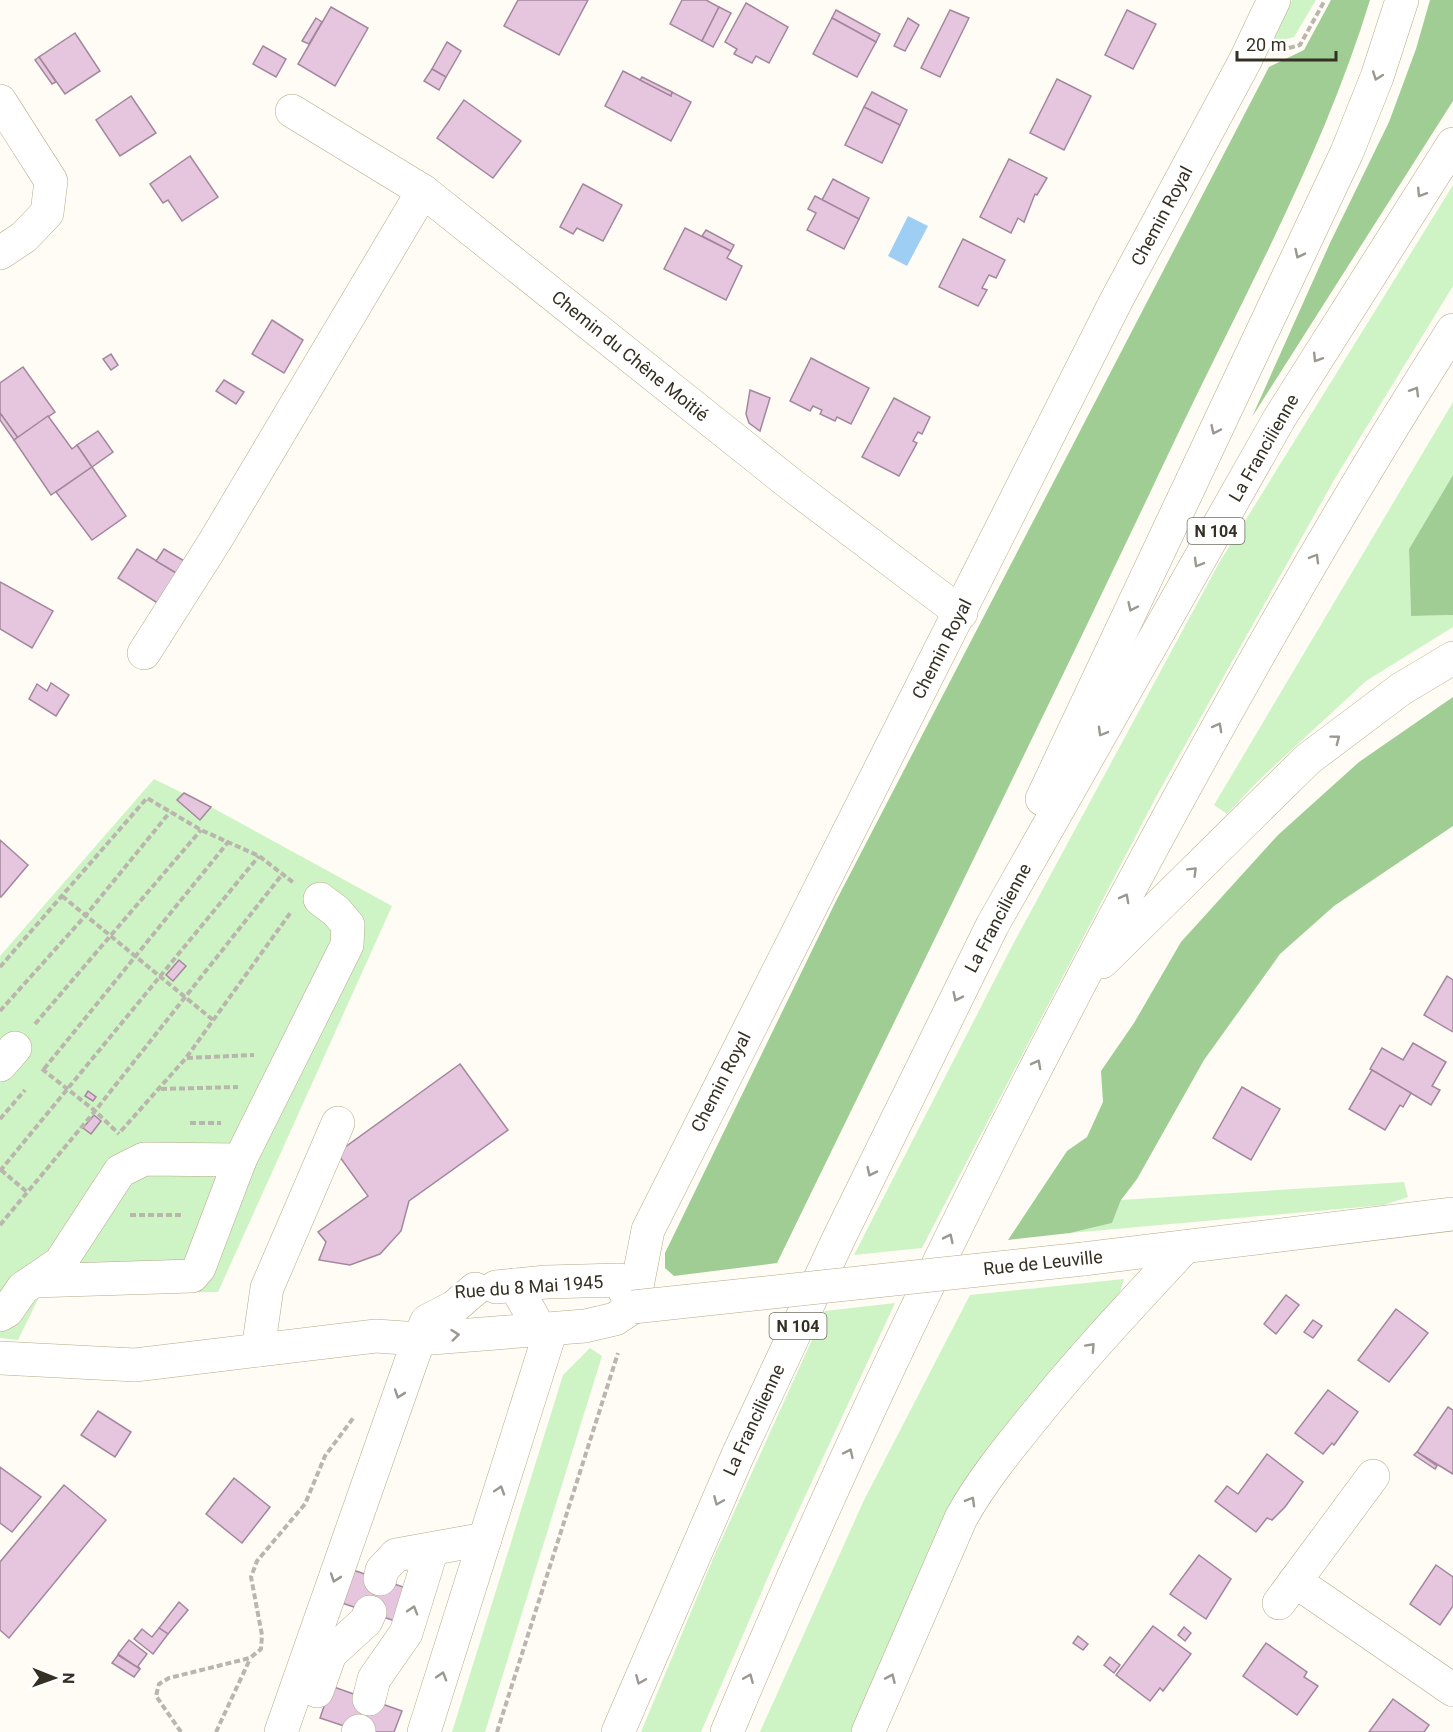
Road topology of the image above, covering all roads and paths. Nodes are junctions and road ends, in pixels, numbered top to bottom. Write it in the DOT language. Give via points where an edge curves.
graph roads {
  1 [pos="1274,0"];
  2 [pos="1402,0"];
  3 [pos="0,101"];
  4 [pos="292,111"];
  5 [pos="1453,144"];
  6 [pos="423,191"];
  7 [pos="0,253"];
  8 [pos="1453,330"];
  9 [pos="961,613"];
  10 [pos="144,653"];
  11 [pos="1453,658"];
  12 [pos="170,812"];
  13 [pos="201,830"];
  14 [pos="229,841"];
  15 [pos="259,856"];
  16 [pos="281,876"];
  17 [pos="313,894"];
  18 [pos="62,896"];
  19 [pos="86,915"];
  20 [pos="992,926"];
  21 [pos="111,935"];
  22 [pos="135,956"];
  23 [pos="0,967"];
  24 [pos="160,976"];
  25 [pos="1077,987"];
  26 [pos="185,997"];
  27 [pos="0,1011"];
  28 [pos="213,1020"];
  29 [pos="294,1054"];
  30 [pos="7,1057"];
  31 [pos="186,1058"];
  32 [pos="43,1070"];
  33 [pos="36,1078"];
  34 [pos="29,1086"];
  35 [pos="278,1087"];
  36 [pos="68,1089"];
  37 [pos="161,1089"];
  38 [pos="95,1111"];
  39 [pos="0,1119"];
  40 [pos="338,1123"];
  41 [pos="118,1134"];
  42 [pos="111,1143"];
  43 [pos="144,1159"];
  44 [pos="240,1160"];
  45 [pos="0,1170"];
  46 [pos="27,1192"];
  47 [pos="92,1214"];
  48 [pos="1453,1214"];
  49 [pos="220,1215"];
  50 [pos="0,1225"];
  51 [pos="1185,1247"];
  52 [pos="34,1281"];
  53 [pos="515,1285"];
  54 [pos="475,1288"];
  55 [pos="633,1307"];
  56 [pos="0,1315"];
  57 [pos="539,1328"];
  58 [pos="376,1336"];
  59 [pos="418,1339"];
  60 [pos="258,1350"];
  61 [pos="0,1358"];
  62 [pos="358,1412"];
  63 [pos="1373,1476"];
  64 [pos="485,1539"];
  65 [pos="432,1549"];
  66 [pos="380,1579"];
  67 [pos="250,1658"];
  68 [pos="1453,1690"];
  69 [pos="181,1732"];
  70 [pos="216,1732"];
  71 [pos="281,1732"];
  72 [pos="303,1732"];
  73 [pos="424,1732"];
  74 [pos="497,1732"];
  75 [pos="618,1732"];
  76 [pos="727,1732"];
  77 [pos="868,1732"];
  1 -- 9 [label="main road, Chemin Royal" via="1116,302"];
  2 -- 20 [label="main road, one-way" via="1347,152 1018,850"];
  3 -- 7 [label="main road" via="51,181 47,213 24,237"];
  4 -- 6 [label="main road, Chemin du Chêne Moitié"];
  5 -- 20 [label="main road, La Francilienne / N 104, one-way" via="1279,419"];
  6 -- 9 [label="main road, Chemin du Chêne Moitié" via="793,486"];
  6 -- 10 [label="main road"];
  25 -- 8 [label="main road, one-way" via="1255,660"];
  9 -- 55 [label="main road, Chemin Royal" via="648,1230"];
  25 -- 11 [label="main road, one-way" via="1308,759 1401,688"];
  12 -- 13 [label="path"];
  12 -- 18 [label="path" via="147,798"];
  12 -- 19 [label="path"];
  13 -- 14 [label="path"];
  13 -- 21 [label="path"];
  14 -- 15 [label="path"];
  14 -- 22 [label="path"];
  15 -- 16 [label="path"];
  15 -- 24 [label="path"];
  16 -- 17 [label="path"];
  16 -- 26 [label="path"];
  17 -- 28 [label="path"];
  17 -- 29 [label="main road" via="348,925 347,945"];
  18 -- 19 [label="path"];
  18 -- 23 [label="path"];
  19 -- 21 [label="path"];
  19 -- 27 [label="path"];
  20 -- 75 [label="main road, La Francilienne / N 104, one-way" via="780,1363"];
  21 -- 22 [label="path"];
  21 -- 30 [label="path"];
  22 -- 24 [label="path"];
  22 -- 32 [label="path"];
  24 -- 26 [label="path"];
  24 -- 36 [label="path"];
  76 -- 25 [label="main road, one-way" via="932,1274"];
  26 -- 28 [label="path"];
  26 -- 38 [label="path"];
  28 -- 31 [label="path"];
  29 -- 31 [label="path"];
  29 -- 35 [label="main road"];
  30 -- 32 [label="path"];
  31 -- 37 [label="path"];
  32 -- 33 [label="path"];
  32 -- 36 [label="path"];
  34 -- 39 [label="path"];
  35 -- 37 [label="path"];
  35 -- 44 [label="main road"];
  36 -- 38 [label="path"];
  36 -- 45 [label="path"];
  37 -- 41 [label="path"];
  38 -- 41 [label="path"];
  38 -- 46 [label="path"];
  40 -- 60 [label="main road" via="267,1288"];
  41 -- 42 [label="path"];
  41 -- 43 [label="path"];
  43 -- 44 [label="main road"];
  43 -- 47 [label="main road" via="120,1171"];
  44 -- 49 [label="main road"];
  45 -- 46 [label="path"];
  46 -- 50 [label="path"];
  47 -- 49 [label="path"];
  47 -- 52 [label="main road" via="60,1263"];
  48 -- 51 [label="main road, Rue de Leuville"];
  49 -- 52 [label="main road" via="199,1268 192,1276"];
  51 -- 55 [label="main road, Rue de Leuville, bridge"];
  77 -- 51 [label="main road, one-way" via="974,1494 1078,1361"];
  52 -- 56 [label="main road"];
  53 -- 54 [label="main road, Rue du 8 Mai 1945"];
  53 -- 55 [label="main road, Rue du 8 Mai 1945" via="619,1280"];
  53 -- 57 [label="main road"];
  54 -- 58 [label="main road, Rue du 8 Mai 1945" via="431,1295"];
  54 -- 59 [label="main road" via="454,1307 427,1321"];
  55 -- 57 [label="main road, Rue du 8 Mai 1945" via="615,1319 585,1326"];
  55 -- 74 [label="path"];
  59 -- 57 [label="main road, Rue du 8 Mai 1945, one-way"];
  64 -- 57 [label="main road, one-way" via="548,1339"];
  58 -- 59 [label="main road, Rue du 8 Mai 1945"];
  58 -- 60 [label="main road, Rue du 8 Mai 1945"];
  59 -- 71 [label="main road, one-way"];
  60 -- 61 [label="main road, Rue du 8 Mai 1945" via="135,1365"];
  62 -- 67 [label="path" via="325,1456 305,1504 257,1561 251,1577 261,1649"];
  63 -- 68 [label="main road" via="1287,1592"];
  64 -- 65 [label="main road"];
  73 -- 64 [label="main road, one-way"];
  65 -- 66 [label="main road" via="396,1555 382,1570"];
  72 -- 65 [label="main road, one-way" via="330,1654 368,1617 371,1689 406,1633"];
  67 -- 69 [label="path" via="169,1678 159,1684 156,1696"];
  67 -- 70 [label="path"];
}
